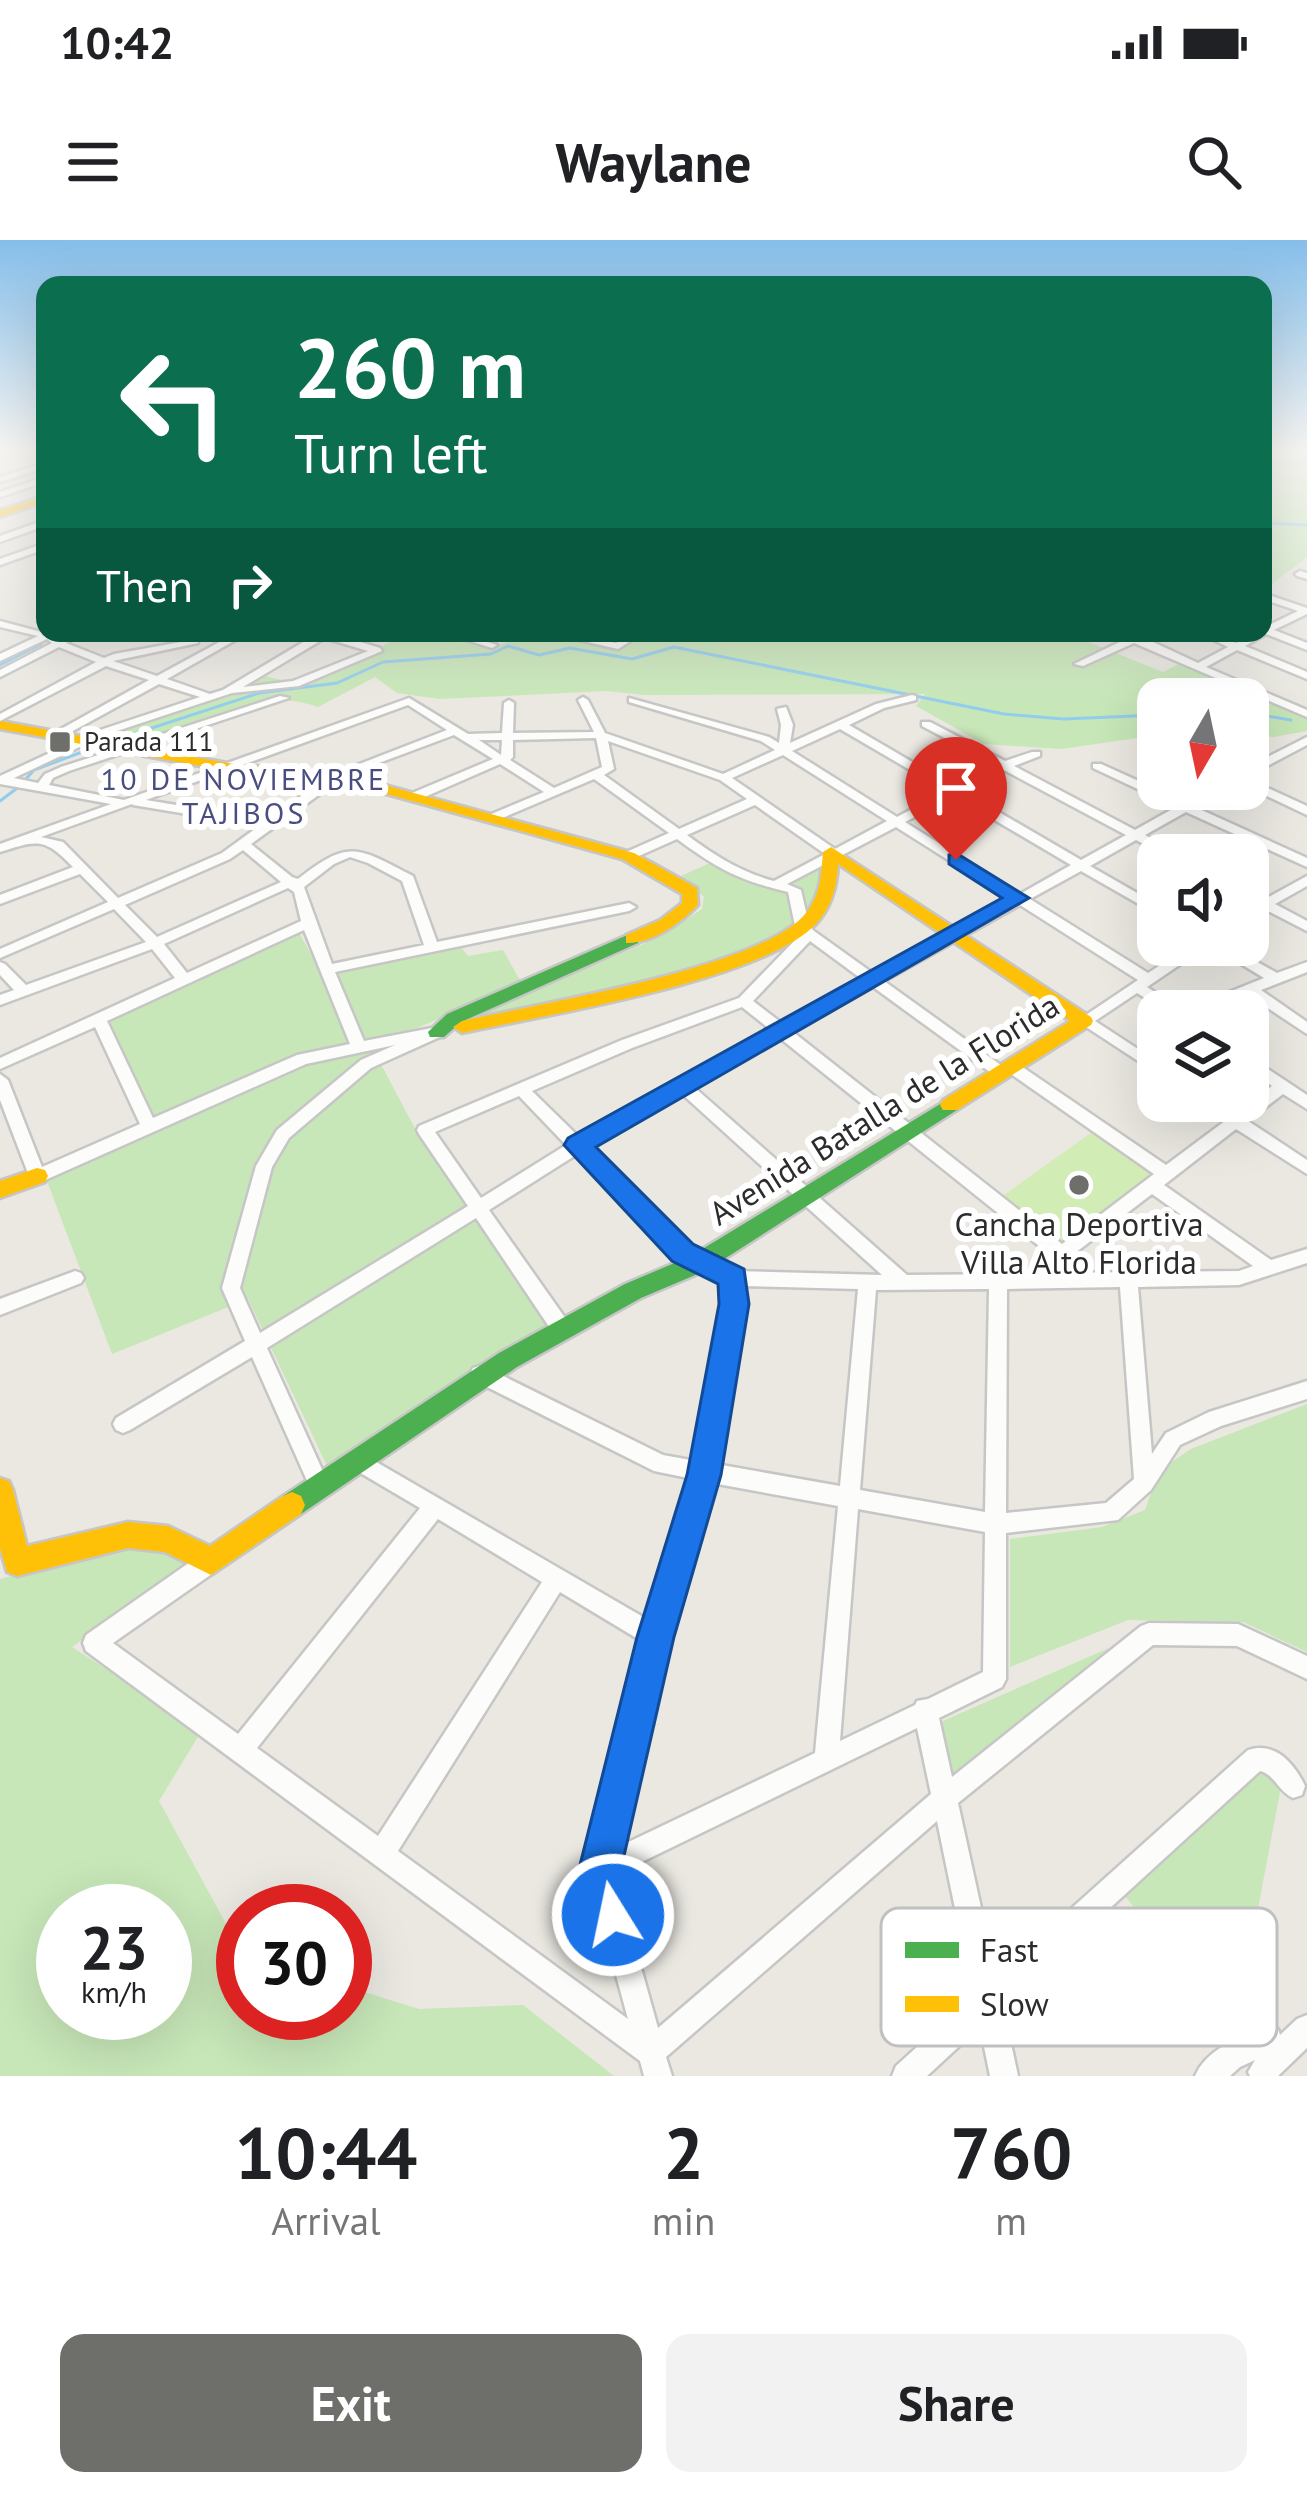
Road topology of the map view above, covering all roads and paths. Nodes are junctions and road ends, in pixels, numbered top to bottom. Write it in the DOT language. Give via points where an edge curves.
graph roads {
  1 [pos="36,549"];
  2 [pos="0,562"];
  3 [pos="1272,599"];
  4 [pos="1307,611"];
  5 [pos="0,624"];
  6 [pos="1272,628"];
  7 [pos="36,633"];
  8 [pos="1272,635"];
  9 [pos="40,642"];
  10 [pos="46,642"];
  11 [pos="64,642"];
  12 [pos="192,642"];
  13 [pos="200,642"];
  14 [pos="227,642"];
  15 [pos="309,642"];
  16 [pos="350,642"];
  17 [pos="482,642"];
  18 [pos="1127,642"];
  19 [pos="1140,642"];
  20 [pos="1227,642"];
  21 [pos="1245,642"];
  22 [pos="492,645"];
  23 [pos="1237,646"];
  24 [pos="1307,646"];
  25 [pos="218,647"];
  26 [pos="0,658"];
  27 [pos="106,662"];
  28 [pos="1079,664"];
  29 [pos="1198,667"];
  30 [pos="0,674"];
  31 [pos="1305,675"];
  32 [pos="1224,678"];
  33 [pos="159,680"];
  34 [pos="227,692"];
  35 [pos="1269,692"];
  36 [pos="212,698"];
  37 [pos="284,698"];
  38 [pos="911,698"];
  39 [pos="1269,698"];
  40 [pos="583,700"];
  41 [pos="633,700"];
  42 [pos="509,703"];
  43 [pos="782,709"];
  44 [pos="1307,714"];
  45 [pos="0,722"];
  46 [pos="840,724"];
  47 [pos="926,724"];
  48 [pos="459,734"];
  49 [pos="508,734"];
  50 [pos="601,735"];
  51 [pos="56,736"];
  52 [pos="1307,740"];
  53 [pos="102,745"];
  54 [pos="784,750"];
  55 [pos="1288,751"];
  56 [pos="1036,754"];
  57 [pos="502,760"];
  58 [pos="1307,760"];
  59 [pos="1269,761"];
  60 [pos="1007,764"];
  61 [pos="1097,766"];
  62 [pos="227,767"];
  63 [pos="596,775"];
  64 [pos="324,777"];
  65 [pos="724,778"];
  66 [pos="1,780"];
  67 [pos="1137,783"];
  68 [pos="41,787"];
  69 [pos="953,792"];
  70 [pos="554,793"];
  71 [pos="1269,793"];
  72 [pos="416,796"];
  73 [pos="755,800"];
  74 [pos="129,802"];
  75 [pos="1179,810"];
  76 [pos="1199,810"];
  77 [pos="1307,811"];
  78 [pos="493,818"];
  79 [pos="894,821"];
  80 [pos="267,824"];
  81 [pos="675,832"];
  82 [pos="1133,833"];
  83 [pos="1137,835"];
  84 [pos="22,841"];
  85 [pos="245,844"];
  86 [pos="0,848"];
  87 [pos="831,852"];
  88 [pos="628,856"];
  89 [pos="1307,863"];
  90 [pos="1078,864"];
  91 [pos="80,869"];
  92 [pos="1307,880"];
  93 [pos="779,883"];
  94 [pos="295,884"];
  95 [pos="1018,898"];
  96 [pos="1137,898"];
  97 [pos="0,900"];
  98 [pos="1269,901"];
  99 [pos="115,906"];
  100 [pos="629,907"];
  101 [pos="1269,907"];
  102 [pos="308,923"];
  103 [pos="1307,927"];
  104 [pos="806,930"];
  105 [pos="952,934"];
  106 [pos="155,943"];
  107 [pos="432,947"];
  108 [pos="0,954"];
  109 [pos="1169,966"];
  110 [pos="1253,966"];
  111 [pos="1307,967"];
  112 [pos="0,968"];
  113 [pos="328,969"];
  114 [pos="183,978"];
  115 [pos="1276,979"];
  116 [pos="870,981"];
  117 [pos="1143,983"];
  118 [pos="1249,989"];
  119 [pos="1152,990"];
  120 [pos="24,992"];
  121 [pos="0,1000"];
  122 [pos="744,1001"];
  123 [pos="98,1018"];
  124 [pos="1084,1021"];
  125 [pos="1307,1029"];
  126 [pos="782,1030"];
  127 [pos="437,1032"];
  128 [pos="359,1046"];
  129 [pos="1137,1056"];
  130 [pos="0,1064"];
  131 [pos="1008,1071"];
  132 [pos="1269,1076"];
  133 [pos="0,1080"];
  134 [pos="683,1086"];
  135 [pos="1282,1086"];
  136 [pos="520,1088"];
  137 [pos="1269,1096"];
  138 [pos="1307,1103"];
  139 [pos="1233,1122"];
  140 [pos="1239,1122"];
  141 [pos="148,1124"];
  142 [pos="908,1133"];
  143 [pos="578,1145"];
  144 [pos="1307,1168"];
  145 [pos="37,1176"];
  146 [pos="1159,1180"];
  147 [pos="0,1190"];
  148 [pos="806,1197"];
  149 [pos="482,1209"];
  150 [pos="1062,1254"];
  151 [pos="1307,1256"];
  152 [pos="700,1263"];
  153 [pos="1270,1269"];
  154 [pos="733,1277"];
  155 [pos="75,1278"];
  156 [pos="1128,1280"];
  157 [pos="1025,1281"];
  158 [pos="868,1282"];
  159 [pos="998,1282"];
  160 [pos="903,1283"];
  161 [pos="0,1306"];
  162 [pos="561,1328"];
  163 [pos="256,1344"];
  164 [pos="480,1374"];
  165 [pos="1307,1390"];
  166 [pos="123,1424"];
  167 [pos="359,1461"];
  168 [pos="704,1475"];
  169 [pos="1144,1483"];
  170 [pos="320,1487"];
  171 [pos="0,1490"];
  172 [pos="848,1499"];
  173 [pos="435,1506"];
  174 [pos="996,1525"];
  175 [pos="211,1561"];
  176 [pos="9,1564"];
  177 [pos="557,1578"];
  178 [pos="656,1637"];
  179 [pos="1307,1668"];
  180 [pos="925,1709"];
  181 [pos="240,1750"];
  182 [pos="826,1760"];
  183 [pos="1293,1786"];
  184 [pos="946,1798"];
  185 [pos="381,1854"];
  186 [pos="600,1869"];
  187 [pos="970,1908"];
  188 [pos="1091,1908"];
  189 [pos="1307,2031"];
  190 [pos="939,2046"];
  191 [pos="998,2046"];
  192 [pos="1252,2046"];
  193 [pos="654,2064"];
  194 [pos="1262,2072"];
  195 [pos="906,2076"];
  196 [pos="1004,2076"];
  197 [pos="1209,2076"];
  1 -- 2 [label="street"];
  3 -- 4 [label="street"];
  4 -- 6 [label="street"];
  5 -- 7 [label="street"];
  8 -- 24 [label="street"];
  9 -- 26 [label="street"];
  10 -- 30 [label="street"];
  11 -- 27 [label="street"];
  12 -- 27 [label="street"];
  13 -- 25 [label="street"];
  14 -- 25 [label="street"];
  15 -- 34 [label="street"];
  16 -- 34 [label="street" via="377,650 295,684"];
  17 -- 22 [label="street"];
  18 -- 28 [label="street"];
  19 -- 29 [label="street"];
  20 -- 23 [label="street"];
  21 -- 23 [label="street"];
  23 -- 29 [label="street"];
  23 -- 31 [label="street"];
  25 -- 33 [label="street"];
  27 -- 33 [label="street"];
  27 -- 45 [label="street"];
  29 -- 32 [label="street"];
  31 -- 35 [label="street"];
  33 -- 36 [label="street"];
  33 -- 51 [label="street"];
  34 -- 36 [label="street"];
  36 -- 53 [label="street"];
  37 -- 53 [label="street"];
  38 -- 46 [label="street"];
  39 -- 44 [label="street"];
  40 -- 50 [label="street"];
  41 -- 54 [label="street"];
  42 -- 49 [label="street"];
  43 -- 54 [label="street"];
  45 -- 51 [label="street"];
  46 -- 54 [label="street"];
  46 -- 69 [label="street"];
  47 -- 60 [label="street"];
  48 -- 49 [label="street"];
  48 -- 57 [label="street"];
  48 -- 62 [label="street" via="409,701"];
  48 -- 64 [label="street"];
  49 -- 50 [label="street"];
  49 -- 57 [label="street"];
  50 -- 63 [label="street" via="608,769"];
  50 -- 65 [label="street"];
  51 -- 53 [label="street"];
  52 -- 55 [label="street"];
  53 -- 62 [label="street"];
  53 -- 66 [label="street"];
  53 -- 68 [label="street"];
  54 -- 65 [label="street"];
  54 -- 79 [label="street"];
  55 -- 58 [label="street"];
  55 -- 59 [label="street"];
  56 -- 60 [label="street"];
  57 -- 70 [label="street"];
  57 -- 72 [label="street"];
  60 -- 69 [label="street"];
  60 -- 82 [label="street"];
  61 -- 67 [label="street"];
  62 -- 64 [label="street"];
  62 -- 74 [label="street"];
  63 -- 70 [label="street"];
  63 -- 81 [label="street"];
  64 -- 72 [label="street"];
  64 -- 80 [label="street" via="323,786"];
  65 -- 73 [label="street"];
  66 -- 68 [label="street"];
  68 -- 74 [label="street"];
  69 -- 79 [label="street"];
  69 -- 90 [label="street"];
  70 -- 78 [label="street"];
  71 -- 77 [label="street"];
  72 -- 78 [label="street"];
  73 -- 81 [label="street"];
  73 -- 87 [label="street"];
  74 -- 80 [label="street"];
  74 -- 84 [label="street"];
  75 -- 82 [label="street"];
  76 -- 89 [label="street"];
  78 -- 88 [label="street"];
  79 -- 87 [label="street"];
  79 -- 95 [label="street"];
  80 -- 85 [label="street"];
  81 -- 88 [label="street"];
  81 -- 93 [label="street" via="734,872"];
  82 -- 83 [label="street"];
  82 -- 90 [label="street"];
  84 -- 86 [label="street"];
  84 -- 91 [label="street" via="50,841"];
  85 -- 94 [label="street"];
  85 -- 99 [label="street"];
  87 -- 93 [label="street"];
  87 -- 104 [label="street" via="831,880"];
  87 -- 105 [label="street"];
  88 -- 127 [label="street" via="682,885 690,905 666,924"];
  90 -- 95 [label="street"];
  90 -- 96 [label="street"];
  91 -- 97 [label="street"];
  91 -- 99 [label="street"];
  92 -- 98 [label="street"];
  93 -- 104 [label="street" via="794,890"];
  94 -- 102 [label="street"];
  94 -- 106 [label="street"];
  94 -- 107 [label="street" via="351,850 409,879"];
  95 -- 105 [label="street"];
  95 -- 117 [label="street"];
  99 -- 106 [label="street"];
  99 -- 108 [label="street"];
  100 -- 107 [label="street"];
  101 -- 103 [label="street"];
  102 -- 113 [label="street"];
  102 -- 114 [label="street"];
  104 -- 116 [label="street"];
  104 -- 122 [label="street"];
  104 -- 127 [label="street" via="687,980"];
  105 -- 116 [label="street"];
  105 -- 124 [label="street"];
  106 -- 114 [label="street"];
  106 -- 120 [label="street"];
  107 -- 113 [label="street"];
  109 -- 117 [label="street, Avenida Batalla de la Florida"];
  110 -- 115 [label="street"];
  111 -- 115 [label="street"];
  112 -- 120 [label="street"];
  113 -- 128 [label="street"];
  114 -- 123 [label="street"];
  115 -- 118 [label="street"];
  116 -- 126 [label="street"];
  116 -- 131 [label="street"];
  117 -- 119 [label="street"];
  117 -- 124 [label="street, Avenida Batalla de la Florida"];
  118 -- 125 [label="street"];
  120 -- 121 [label="street"];
  122 -- 126 [label="street"];
  122 -- 136 [label="street"];
  123 -- 130 [label="street"];
  123 -- 141 [label="street"];
  124 -- 129 [label="street"];
  124 -- 131 [label="street, Avenida Batalla de la Florida"];
  126 -- 134 [label="street"];
  126 -- 142 [label="street"];
  127 -- 128 [label="street"];
  127 -- 163 [label="street" via="366,1064 283,1134 264,1166 231,1288"];
  128 -- 141 [label="street" via="302,1058"];
  131 -- 142 [label="street, Avenida Batalla de la Florida"];
  131 -- 146 [label="street"];
  132 -- 135 [label="street"];
  133 -- 145 [label="street"];
  134 -- 143 [label="street"];
  134 -- 148 [label="street"];
  135 -- 137 [label="street"];
  135 -- 138 [label="street"];
  136 -- 143 [label="street"];
  136 -- 149 [label="street" via="425,1130"];
  139 -- 146 [label="street"];
  140 -- 144 [label="street"];
  141 -- 145 [label="street"];
  142 -- 148 [label="street, Avenida Batalla de la Florida"];
  142 -- 150 [label="street"];
  143 -- 149 [label="street"];
  143 -- 152 [label="street"];
  145 -- 147 [label="street"];
  146 -- 150 [label="street"];
  146 -- 153 [label="street"];
  148 -- 152 [label="street, Avenida Batalla de la Florida"];
  148 -- 160 [label="street"];
  149 -- 162 [label="street"];
  149 -- 163 [label="street"];
  150 -- 157 [label="street"];
  151 -- 153 [label="street"];
  152 -- 154 [label="street"];
  152 -- 162 [label="street, Avenida Batalla de la Florida"];
  153 -- 156 [label="street" via="1239,1279"];
  154 -- 158 [label="street"];
  154 -- 168 [label="street"];
  155 -- 161 [label="street"];
  156 -- 157 [label="street"];
  156 -- 169 [label="street"];
  157 -- 159 [label="street"];
  158 -- 160 [label="street"];
  158 -- 172 [label="street"];
  159 -- 160 [label="street"];
  159 -- 174 [label="street"];
  162 -- 164 [label="street, Avenida Batalla de la Florida"];
  163 -- 166 [label="street"];
  163 -- 170 [label="street"];
  164 -- 167 [label="street, Avenida Batalla de la Florida"];
  164 -- 168 [label="street" via="661,1464"];
  165 -- 169 [label="street" via="1173,1439"];
  167 -- 170 [label="street, Avenida Batalla de la Florida"];
  167 -- 173 [label="street"];
  168 -- 172 [label="street"];
  168 -- 178 [label="street"];
  169 -- 174 [label="street" via="1111,1513"];
  170 -- 175 [label="street, Avenida Batalla de la Florida"];
  171 -- 176 [label="street"];
  172 -- 174 [label="street"];
  172 -- 182 [label="street"];
  173 -- 177 [label="street"];
  173 -- 181 [label="street"];
  174 -- 180 [label="street" via="994,1679"];
  175 -- 176 [label="street" via="168,1539 128,1535"];
  175 -- 181 [label="street" via="94,1642"];
  177 -- 178 [label="street"];
  177 -- 185 [label="street"];
  178 -- 186 [label="street"];
  179 -- 184 [label="street" via="1238,1635 1149,1634"];
  180 -- 182 [label="street"];
  180 -- 184 [label="street"];
  181 -- 185 [label="street"];
  182 -- 186 [label="street"];
  183 -- 188 [label="street" via="1272,1761 1256,1758"];
  184 -- 187 [label="street"];
  184 -- 193 [label="street"];
  185 -- 193 [label="street"];
  186 -- 193 [label="street"];
  189 -- 194 [label="street"];
  190 -- 195 [label="street"];
  191 -- 196 [label="street"];
  192 -- 197 [label="street"];
}
